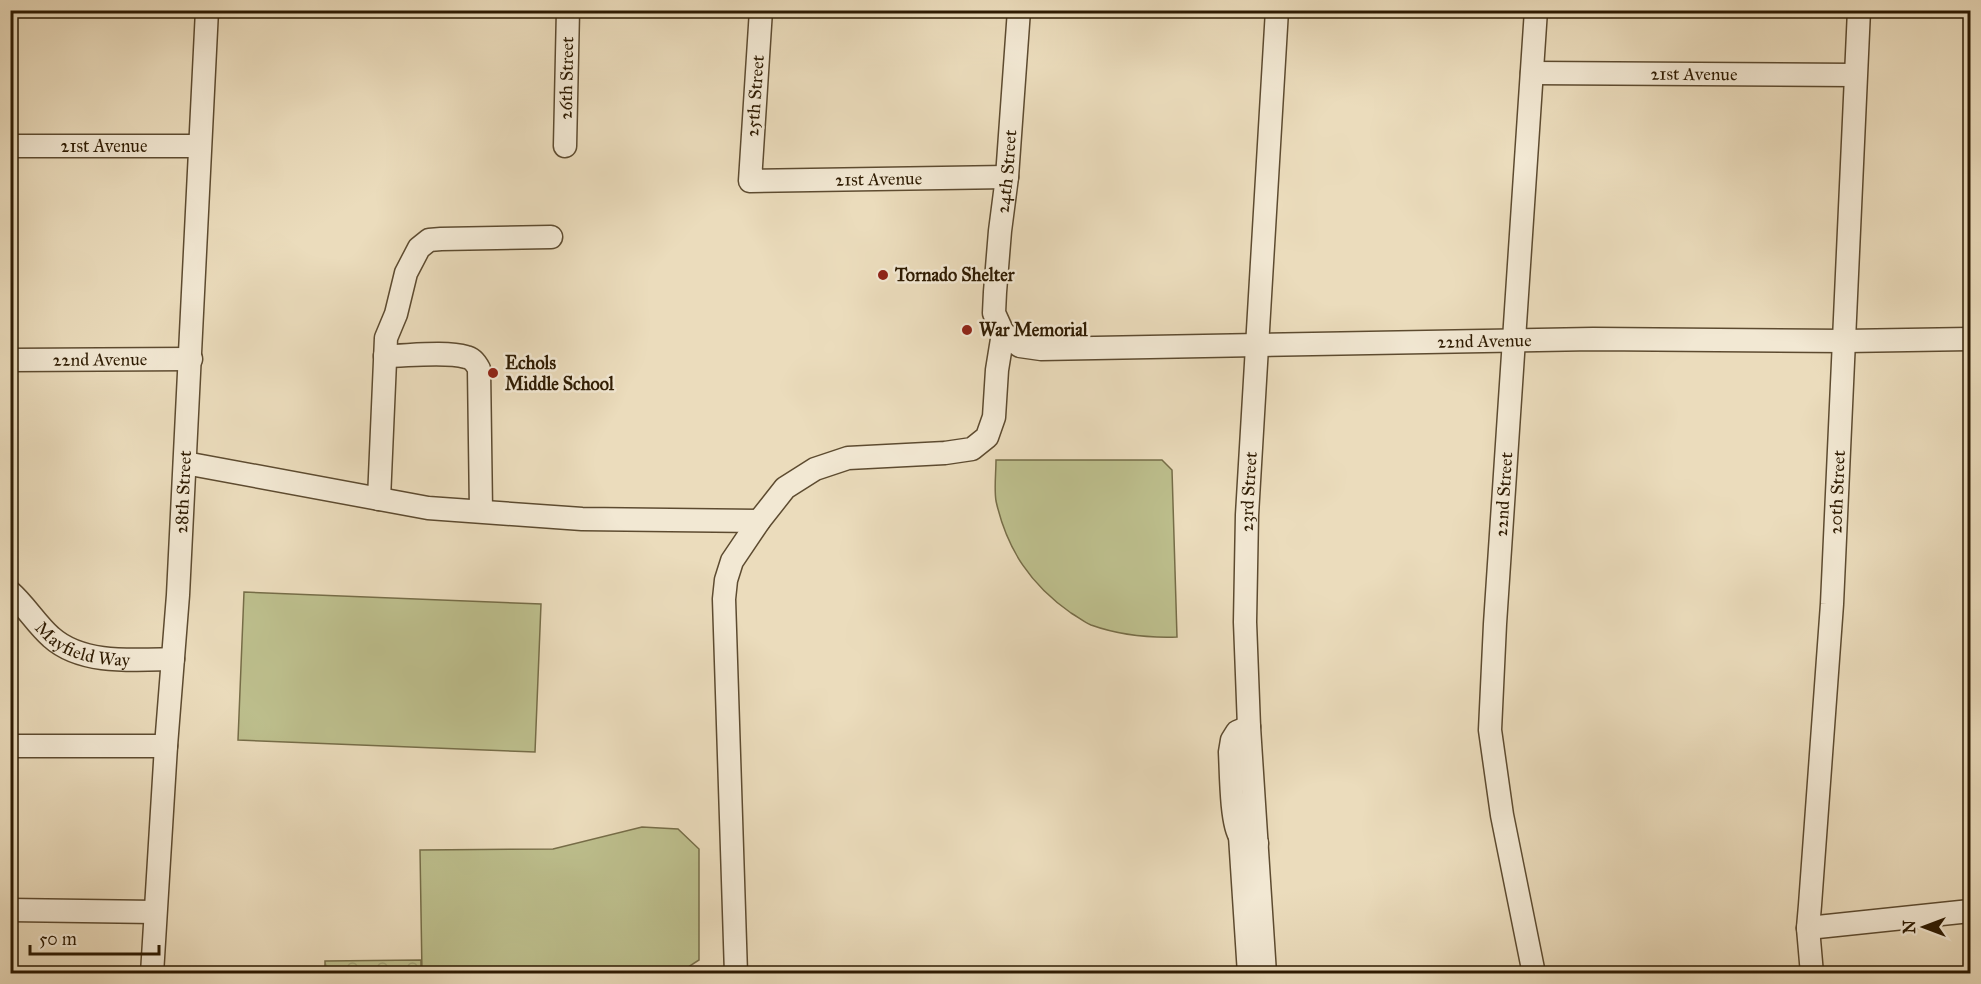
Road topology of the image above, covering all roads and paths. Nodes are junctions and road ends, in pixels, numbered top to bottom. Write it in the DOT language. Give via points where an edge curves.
graph roads {
  1 [pos="207,10"];
  2 [pos="568,10"];
  3 [pos="761,10"];
  4 [pos="1019,10"];
  5 [pos="1277,10"];
  6 [pos="1536,10"];
  7 [pos="1859,10"];
  8 [pos="1532,74"];
  9 [pos="1855,75"];
  10 [pos="10,146"];
  11 [pos="199,146"];
  12 [pos="565,146"];
  13 [pos="1007,177"];
  14 [pos="750,181"];
  15 [pos="551,237"];
  16 [pos="1003,333"];
  17 [pos="1971,339"];
  18 [pos="1515,340"];
  19 [pos="1845,341"];
  20 [pos="1256,346"];
  21 [pos="385,356"];
  22 [pos="190,359"];
  23 [pos="10,360"];
  24 [pos="185,463"];
  25 [pos="380,499"];
  26 [pos="481,511"];
  27 [pos="759,521"];
  28 [pos="10,592"];
  29 [pos="173,659"];
  30 [pos="10,746"];
  31 [pos="166,746"];
  32 [pos="1248,840"];
  33 [pos="10,910"];
  34 [pos="1971,911"];
  35 [pos="155,912"];
  36 [pos="1809,928"];
  37 [pos="152,974"];
  38 [pos="736,974"];
  39 [pos="1249,974"];
  40 [pos="1265,974"];
  41 [pos="1534,974"];
  42 [pos="1812,974"];
  1 -- 11 [label="street, 28th Street"];
  2 -- 12 [label="street, 26th Street"];
  3 -- 14 [label="street, 25th Street"];
  4 -- 13 [label="street, 24th Street"];
  5 -- 20 [label="street, 23rd Street"];
  6 -- 8 [label="street, 22nd Street"];
  7 -- 9 [label="street, 20th Street"];
  8 -- 9 [label="street, 21st Avenue"];
  8 -- 18 [label="street, 22nd Street"];
  9 -- 19 [label="street, 20th Street"];
  10 -- 11 [label="street, 21st Avenue"];
  11 -- 22 [label="street, 28th Street"];
  13 -- 14 [label="street, 21st Avenue"];
  13 -- 16 [label="street, 24th Street" via="994,313"];
  15 -- 21 [label="street" via="429,240 419,248 406,273 386,338"];
  16 -- 20 [label="street, 22nd Avenue" via="1020,346 1041,349"];
  16 -- 27 [label="street" via="994,417 987,437 972,449 848,458 815,469 785,488"];
  17 -- 19 [label="street, 22nd Avenue"];
  18 -- 19 [label="street, 22nd Avenue"];
  18 -- 20 [label="street, 22nd Avenue"];
  18 -- 41 [label="street, 22nd Street" via="1490,730 1502,815"];
  19 -- 36 [label="street, 20th Street" via="1832,604"];
  20 -- 32 [label="street, 23rd Street" via="1246,516"];
  21 -- 25 [label="street"];
  21 -- 26 [label="street" via="455,355 475,362 479,369"];
  22 -- 23 [label="street, 22nd Avenue"];
  22 -- 24 [label="street, 28th Street"];
  24 -- 25 [label="street"];
  24 -- 29 [label="street, 28th Street"];
  25 -- 26 [label="street"];
  26 -- 27 [label="street" via="582,519"];
  27 -- 38 [label="street" via="732,561 724,599"];
  28 -- 29 [label="street, Mayfield Way" via="51,637 70,649 112,659"];
  29 -- 31 [label="street, 28th Street"];
  30 -- 31 [label="street"];
  31 -- 35 [label="street, 28th Street"];
  32 -- 39 [label="street"];
  32 -- 40 [label="street, 23rd Street"];
  33 -- 35 [label="street"];
  34 -- 36 [label="street"];
  35 -- 37 [label="street, 28th Street"];
  36 -- 42 [label="street, 20th Street"];
}
